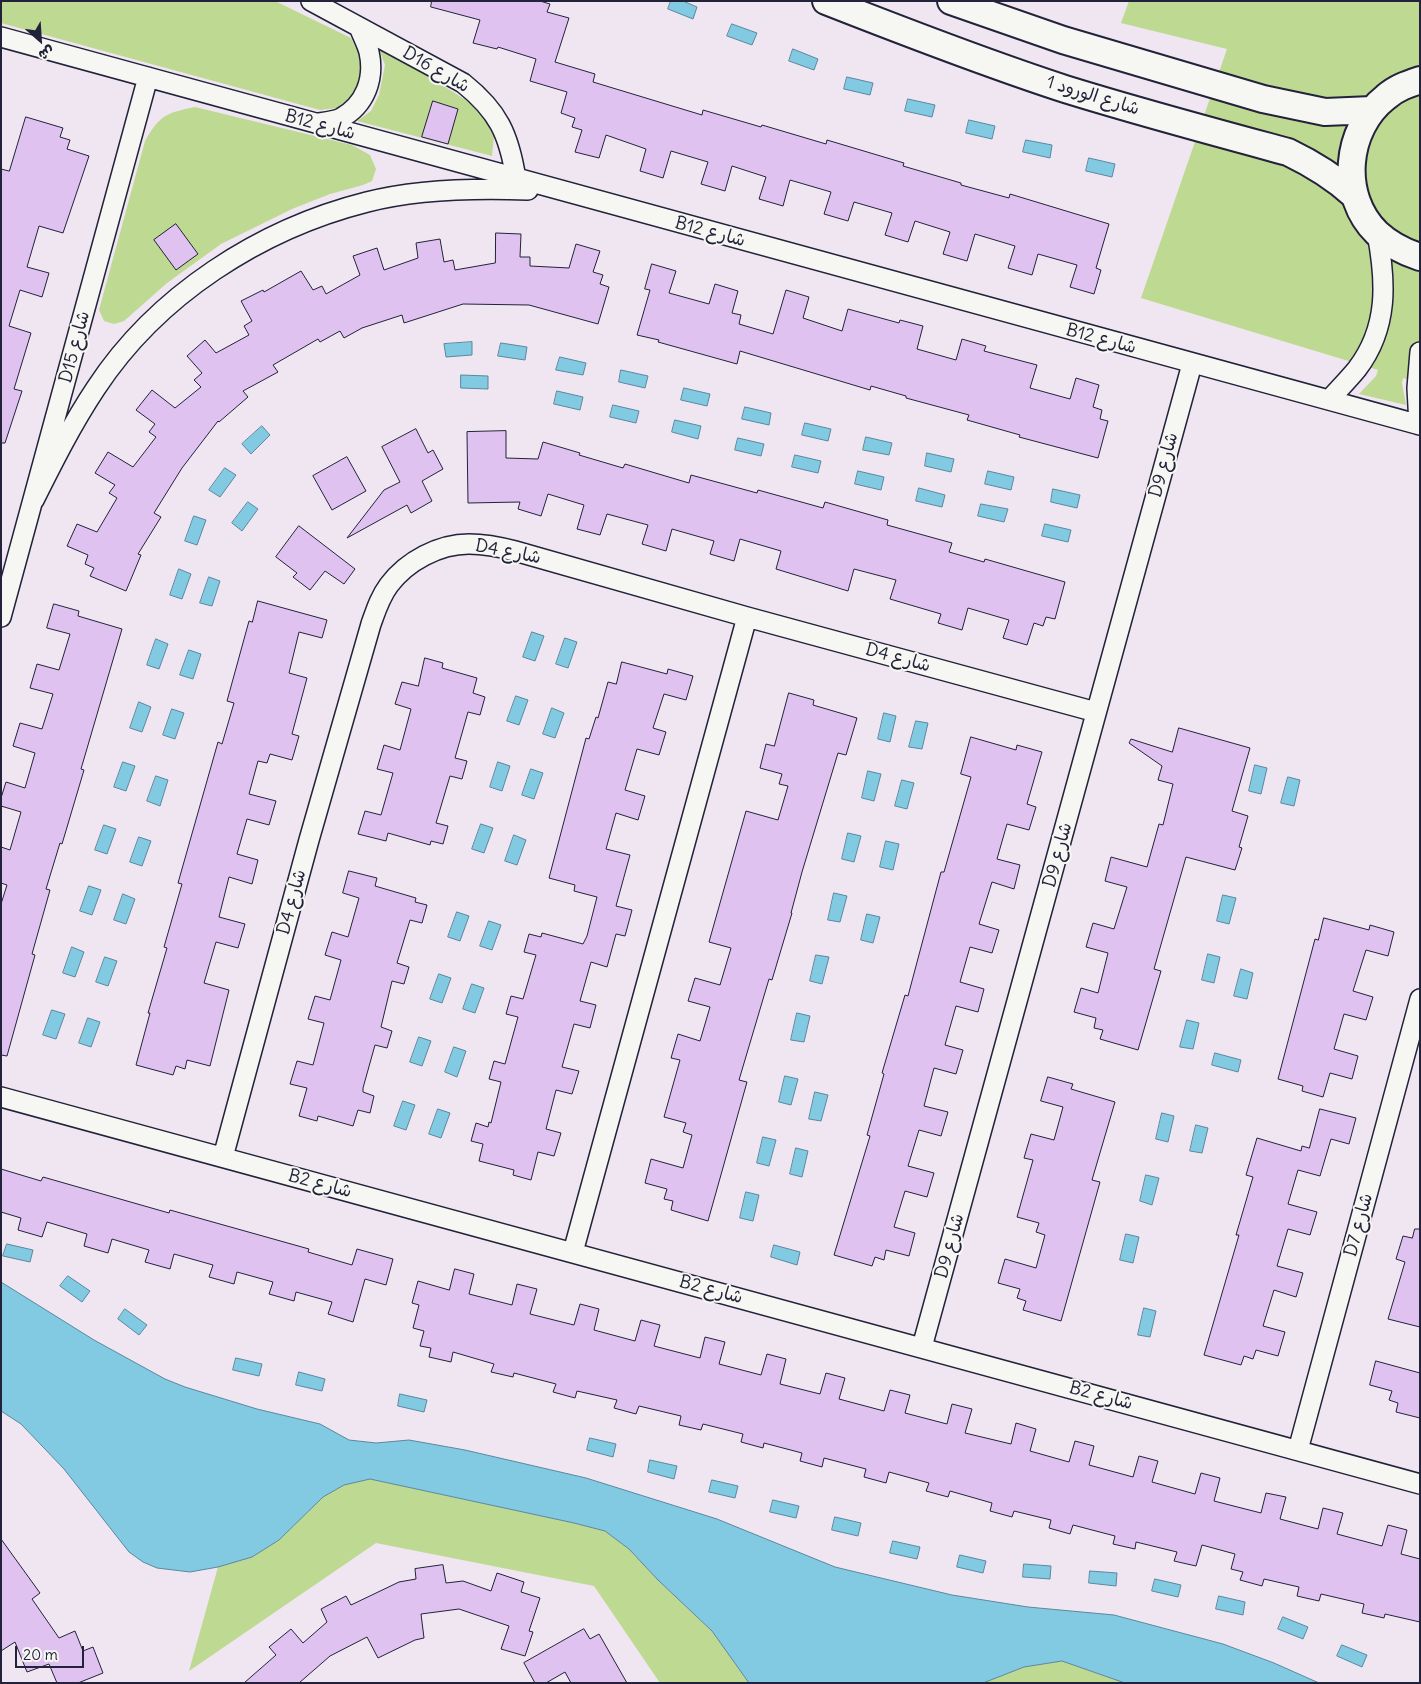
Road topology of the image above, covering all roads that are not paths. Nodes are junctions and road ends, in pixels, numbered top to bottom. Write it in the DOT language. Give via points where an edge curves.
graph roads {
  1 [pos="311,1"];
  2 [pos="826,1"];
  3 [pos="952,1"];
  4 [pos="359,27"];
  5 [pos="1,37"];
  6 [pos="148,77"];
  7 [pos="1419,80"];
  8 [pos="1372,110"];
  9 [pos="314,124"];
  10 [pos="516,179"];
  11 [pos="566,192"];
  12 [pos="1354,195"];
  13 [pos="1377,233"];
  14 [pos="1420,257"];
  15 [pos="1420,352"];
  16 [pos="1192,364"];
  17 [pos="1329,400"];
  18 [pos="1420,425"];
  19 [pos="34,500"];
  20 [pos="1,617"];
  21 [pos="747,617"];
  22 [pos="1096,712"];
  23 [pos="1420,999"];
  24 [pos="1,1097"];
  25 [pos="223,1157"];
  26 [pos="572,1252"];
  27 [pos="922,1347"];
  28 [pos="1298,1450"];
  29 [pos="1420,1484"];
  1 -- 4 [label="street, D16 شارع"];
  2 -- 12 [label="street, شارع الورود 1" via="1063,88 1288,152 1312,163"];
  3 -- 8 [label="street" via="1063,40 1263,99 1325,112"];
  4 -- 9 [label="street" via="369,51 372,71 367,91 356,107 339,119"];
  4 -- 10 [label="street, D16 شارع" via="480,96 505,133"];
  5 -- 6 [label="street, B12 شارع"];
  6 -- 9 [label="street, B12 شارع"];
  6 -- 19 [label="street, D15 شارع"];
  7 -- 8 [label="street, شارع الورود 1" via="1386,96"];
  8 -- 12 [label="street, شارع الورود 1" via="1357,136 1351,165"];
  9 -- 10 [label="street, B12 شارع"];
  10 -- 11 [label="street, B12 شارع"];
  11 -- 16 [label="street, B12 شارع"];
  11 -- 19 [label="street" via="440,191 368,202 306,222 248,249 204,277 164,309 128,346 70,431"];
  12 -- 13 [label="street, شارع الورود 1"];
  13 -- 14 [label="street, شارع الورود 1" via="1396,248"];
  13 -- 17 [label="street" via="1384,287 1382,313 1358,368"];
  15 -- 18 [label="street" via="1417,388"];
  16 -- 17 [label="street, B12 شارع"];
  16 -- 22 [label="street, D9 شارع"];
  17 -- 18 [label="street, B12 شارع"];
  19 -- 20 [label="street, D15 شارع"];
  21 -- 22 [label="street, D4 شارع"];
  21 -- 25 [label="street, D4 شارع" via="492,546 468,544 444,548 404,569 378,603 371,624"];
  21 -- 26 [label="street"];
  22 -- 27 [label="street, D9 شارع"];
  23 -- 28 [label="street, D7 شارع"];
  24 -- 25 [label="street, B2 شارع"];
  25 -- 26 [label="street, B2 شارع"];
  26 -- 27 [label="street, B2 شارع"];
  27 -- 28 [label="street, B2 شارع"];
  28 -- 29 [label="street, B2 شارع"];
}
